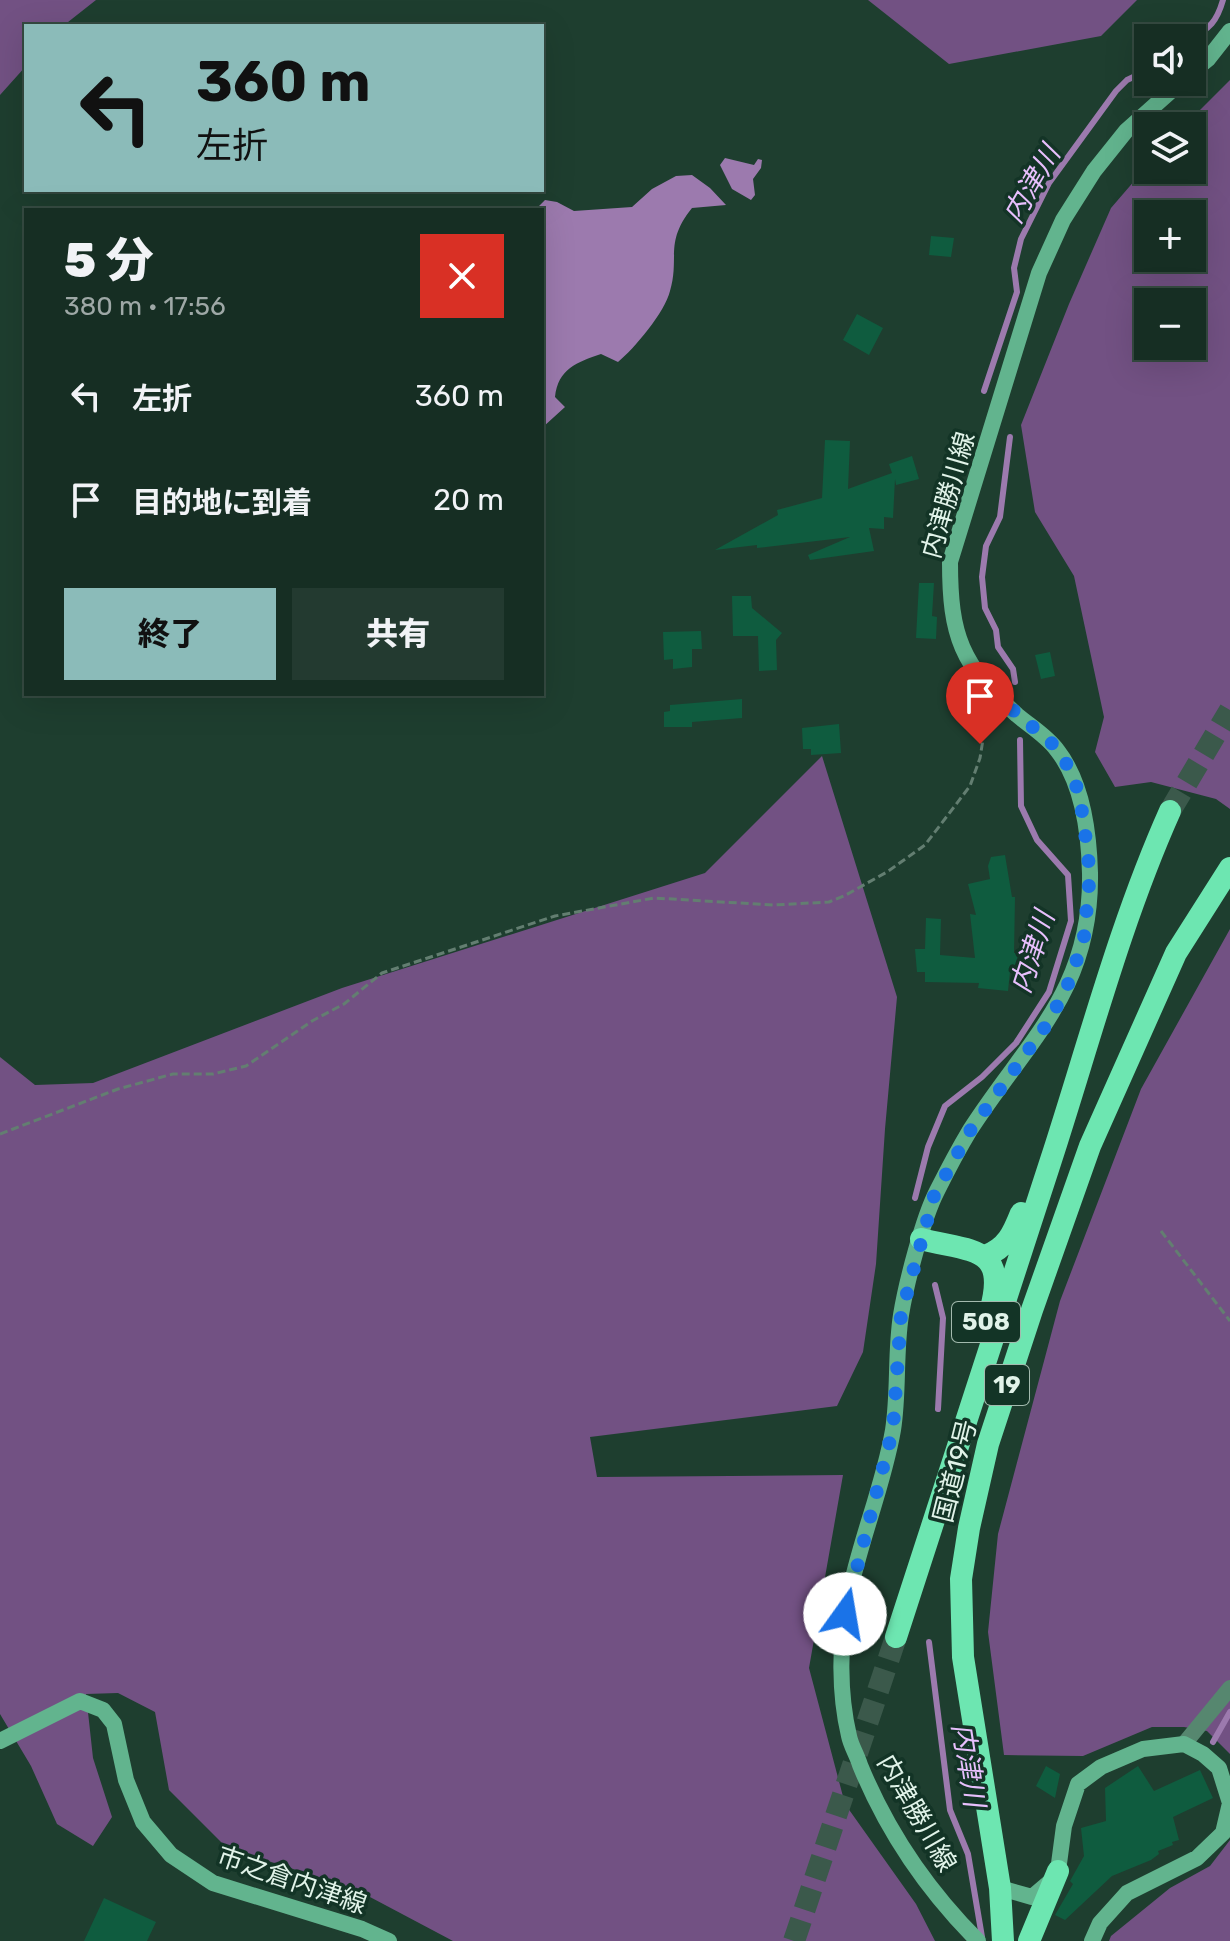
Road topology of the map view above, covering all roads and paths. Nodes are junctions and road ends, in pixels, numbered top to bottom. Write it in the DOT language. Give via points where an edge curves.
graph roads {
  1 [pos="1230,31"];
  2 [pos="1206,61"];
  3 [pos="1165,96"];
  4 [pos="999,698"];
  5 [pos="1170,811"];
  6 [pos="1230,868"];
  7 [pos="0,1134"];
  8 [pos="1052,1159"];
  9 [pos="1161,1231"];
  10 [pos="921,1239"];
  11 [pos="985,1256"];
  12 [pos="1230,1321"];
  13 [pos="977,1390"];
  14 [pos="896,1637"];
  15 [pos="1230,1688"];
  16 [pos="0,1741"];
  17 [pos="1184,1744"];
  18 [pos="1058,1871"];
  19 [pos="1000,1888"];
  20 [pos="389,1941"];
  21 [pos="978,1941"];
  22 [pos="1003,1941"];
  23 [pos="1029,1941"];
  24 [pos="1092,1941"];
  1 -- 2 [label="main road"];
  3 -- 4 [label="main road, 内津勝川線" via="1126,131 1063,220 1039,273 950,562 950,604 958,642 980,680"];
  4 -- 7 [label="path" via="985,727 970,786 925,845 844,896 829,902 773,905 654,898 555,916 382,973 344,1004 246,1066 213,1074 173,1074 118,1089"];
  4 -- 10 [label="main road, 内津勝川線" via="1056,747 1074,776 1090,874 1084,937 1050,1020 970,1131 934,1196"];
  5 -- 8 [label="highway, 国道19号 / 19" via="1124,931"];
  6 -- 19 [label="highway, 国道19号 / 19" via="1176,953 1090,1146 988,1444 969,1528 961,1579 963,1657"];
  8 -- 11 [label="highway" via="1033,1175 1011,1237"];
  8 -- 13 [label="highway, 国道19号 / 19"];
  9 -- 12 [label="path"];
  10 -- 11 [label="highway"];
  10 -- 21 [label="main road, 内津勝川線" via="901,1315 893,1429 848,1597 841,1663 849,1737 871,1792 947,1910"];
  11 -- 13 [label="highway, 508" via="996,1277 973,1365"];
  13 -- 14 [label="highway, 国道19号 / 19"];
  15 -- 17 [label="street"];
  16 -- 20 [label="main road, 市之倉内津線" via="80,1701 103,1710 114,1724 126,1780 143,1822 171,1855 213,1883"];
  17 -- 18 [label="main road" via="1143,1749 1101,1767 1078,1784 1064,1826"];
  17 -- 24 [label="main road" via="1219,1768 1230,1803 1223,1833 1197,1858 1127,1893 1100,1923"];
  18 -- 19 [label="main road" via="1032,1897"];
  18 -- 23 [label="highway"];
  19 -- 22 [label="highway, 国道19号 / 19"];
}
